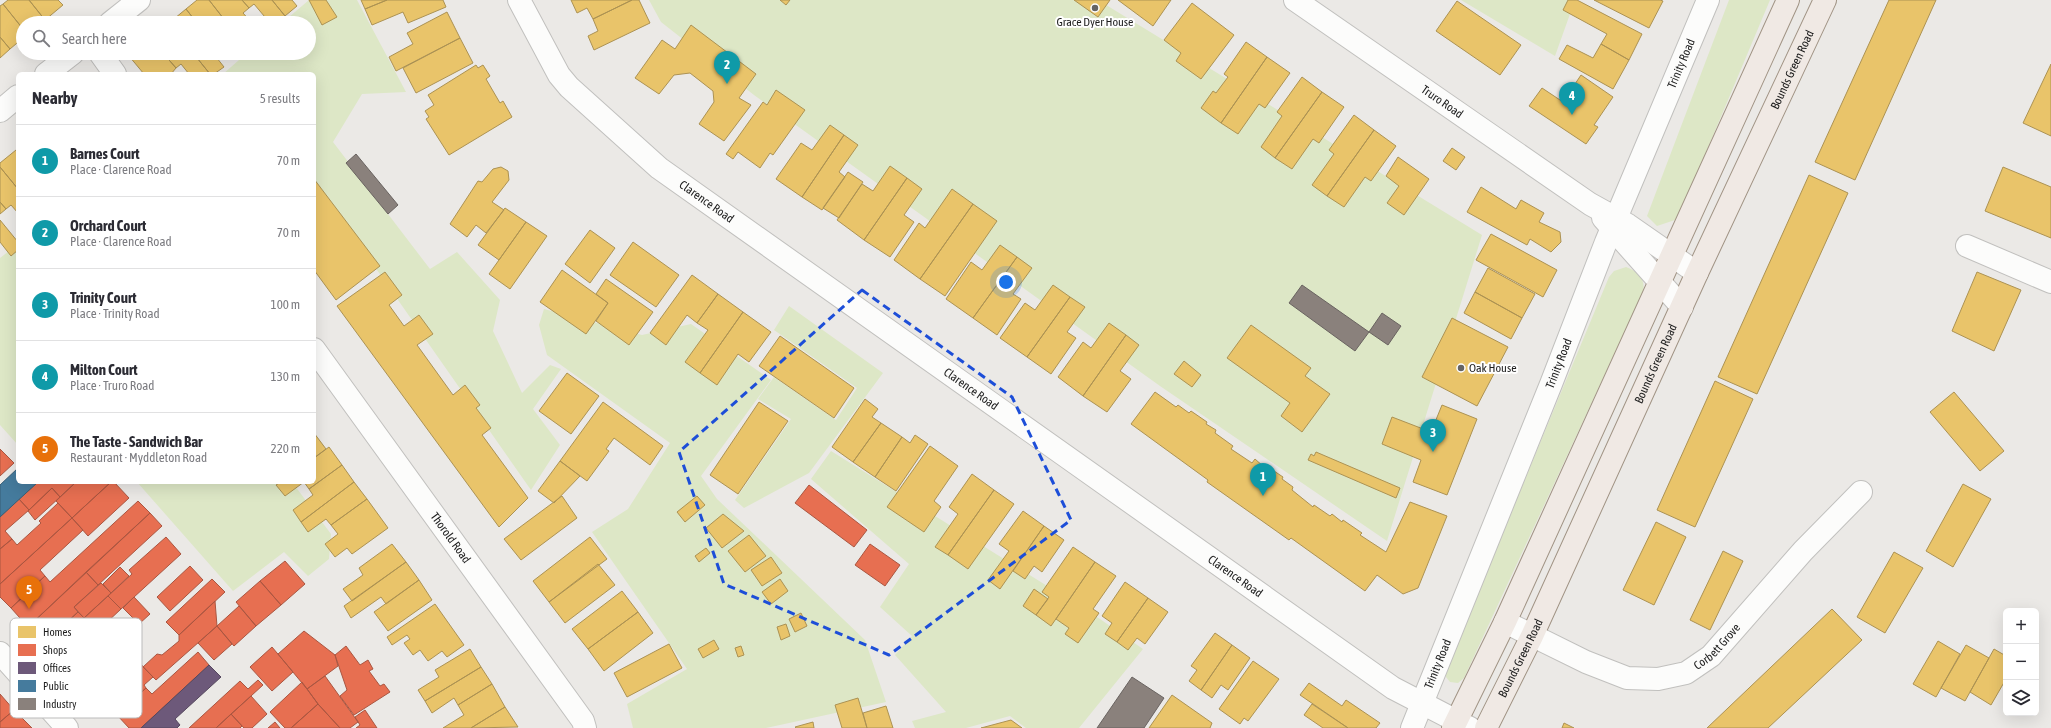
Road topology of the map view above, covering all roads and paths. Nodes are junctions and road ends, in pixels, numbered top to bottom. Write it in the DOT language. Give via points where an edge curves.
graph roads {
  1 [pos="139,0"];
  2 [pos="518,0"];
  3 [pos="1295,0"];
  4 [pos="1708,0"];
  5 [pos="1788,0"];
  6 [pos="1825,0"];
  7 [pos="119,16"];
  8 [pos="64,60"];
  9 [pos="105,60"];
  10 [pos="49,72"];
  11 [pos="114,72"];
  12 [pos="16,98"];
  13 [pos="0,111"];
  14 [pos="1616,230"];
  15 [pos="1967,246"];
  16 [pos="1673,256"];
  17 [pos="1697,273"];
  18 [pos="1661,282"];
  19 [pos="2051,282"];
  20 [pos="1682,307"];
  21 [pos="316,352"];
  22 [pos="1860,492"];
  23 [pos="1505,622"];
  24 [pos="1532,636"];
  25 [pos="0,653"];
  26 [pos="10,664"];
  27 [pos="1421,704"];
  28 [pos="58,718"];
  29 [pos="1460,726"];
  30 [pos="67,728"];
  31 [pos="585,728"];
  32 [pos="1412,728"];
  33 [pos="1486,728"];
  1 -- 7 [label="street"];
  2 -- 27 [label="street, Clarence Road" via="559,75 569,87 659,168 1393,688"];
  3 -- 14 [label="street, Truro Road" via="1590,204"];
  4 -- 14 [label="street, Trinity Road"];
  5 -- 16 [label="main road"];
  6 -- 17 [label="main road, Bounds Green Road"];
  8 -- 10 [label="street"];
  9 -- 11 [label="street"];
  12 -- 13 [label="street"];
  14 -- 16 [label="street, Truro Road"];
  14 -- 18 [label="street, Truro Road"];
  14 -- 27 [label="street, Trinity Road"];
  15 -- 19 [label="street"];
  16 -- 17 [label="street, Truro Road"];
  16 -- 18 [label="main road"];
  17 -- 20 [label="main road, Bounds Green Road"];
  18 -- 20 [label="street, Truro Road"];
  18 -- 23 [label="main road"];
  20 -- 24 [label="main road, Bounds Green Road"];
  21 -- 31 [label="street, Thorold Road" via="583,721"];
  22 -- 24 [label="street, Corbett Grove" via="1803,551 1711,656 1686,673 1658,679 1628,678 1586,662"];
  23 -- 24 [label="street, Corbett Grove"];
  23 -- 29 [label="main road"];
  24 -- 33 [label="main road, Bounds Green Road"];
  25 -- 26 [label="street"];
  27 -- 29 [label="street, Clarence Road"];
  27 -- 32 [label="street, Trinity Road"];
  28 -- 30 [label="street"];
}
